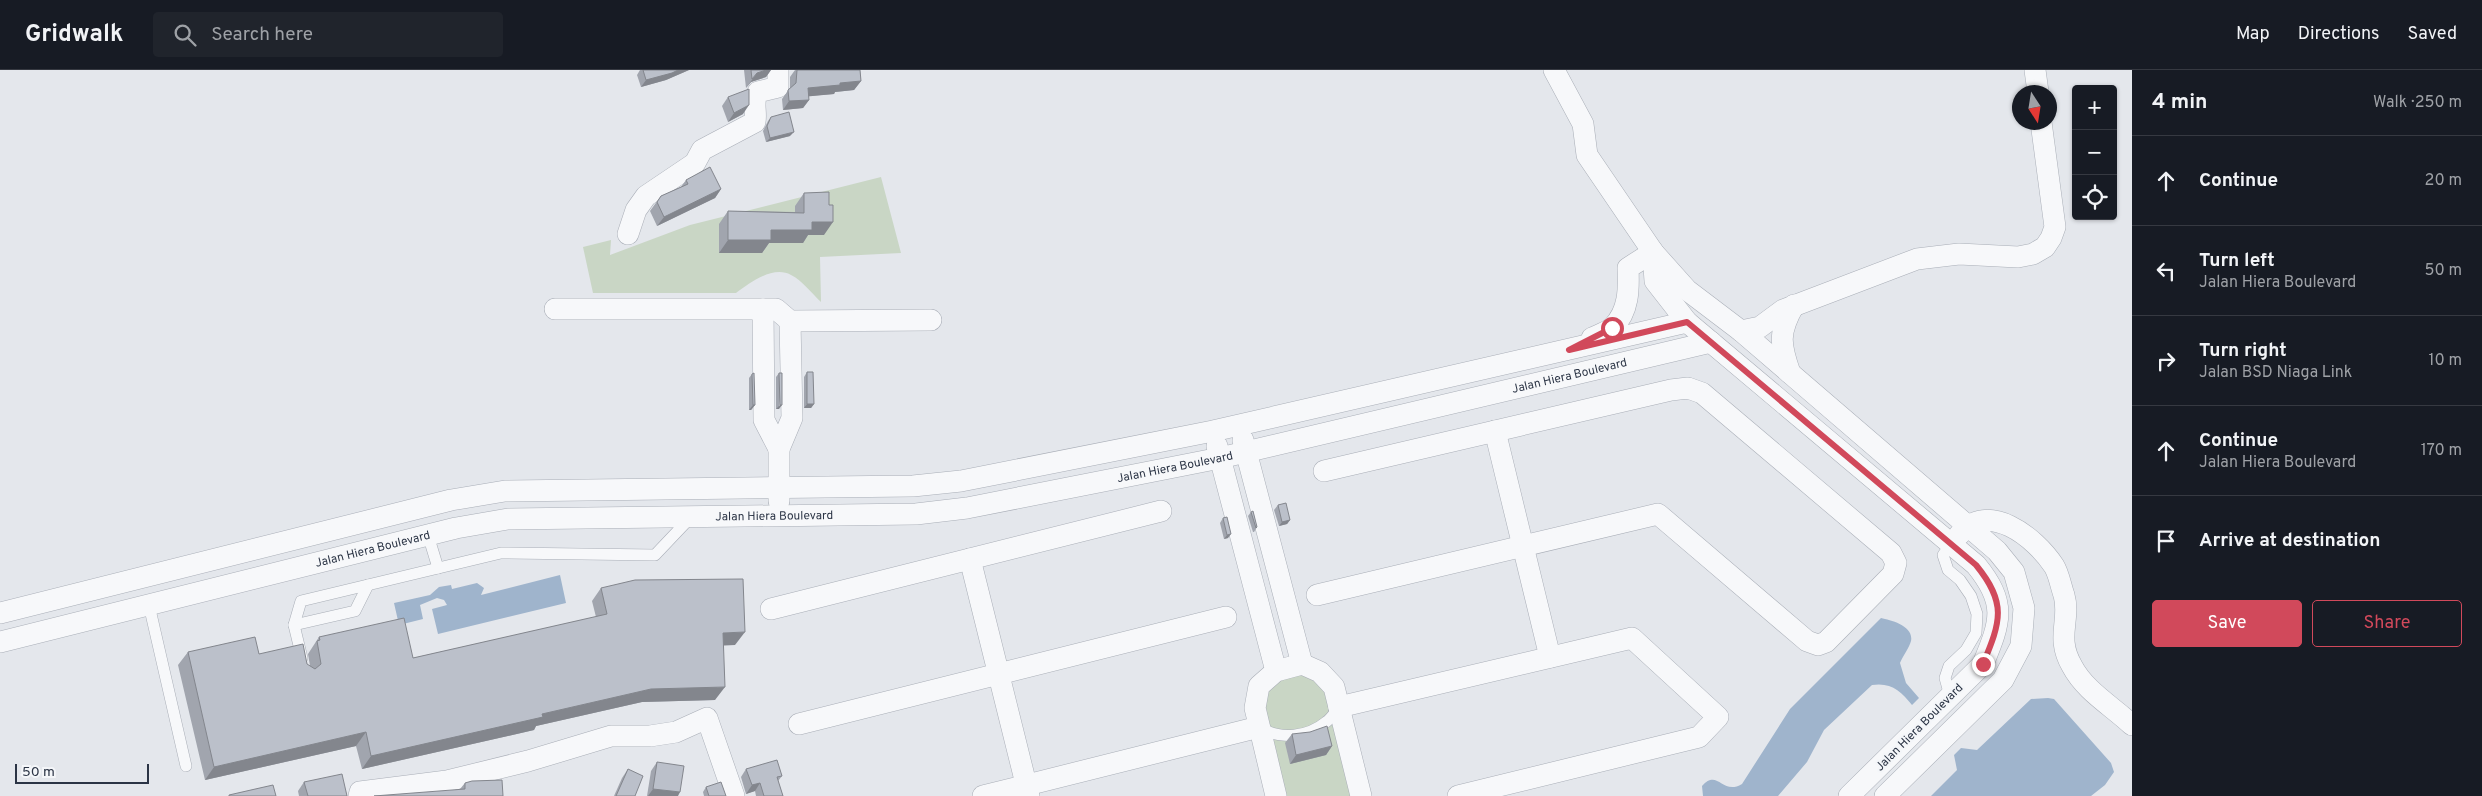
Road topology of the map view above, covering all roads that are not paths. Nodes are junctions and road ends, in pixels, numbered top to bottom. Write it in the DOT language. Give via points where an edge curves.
graph roads {
  1 [pos="778,70"];
  2 [pos="1554,70"];
  3 [pos="2035,70"];
  4 [pos="2037,85"];
  5 [pos="2043,130"];
  6 [pos="628,234"];
  7 [pos="1653,252"];
  8 [pos="1703,302"];
  9 [pos="1794,306"];
  10 [pos="555,309"];
  11 [pos="763,309"];
  12 [pos="930,320"];
  13 [pos="790,321"];
  14 [pos="1687,322"];
  15 [pos="1734,326"];
  16 [pos="1711,342"];
  17 [pos="1569,350"];
  18 [pos="1790,373"];
  19 [pos="1239,425"];
  20 [pos="1213,431"];
  21 [pos="1495,431"];
  22 [pos="779,448"];
  23 [pos="1246,452"];
  24 [pos="1220,458"];
  25 [pos="1324,471"];
  26 [pos="779,488"];
  27 [pos="1161,511"];
  28 [pos="692,516"];
  29 [pos="780,516"];
  30 [pos="1966,525"];
  31 [pos="428,534"];
  32 [pos="1270,542"];
  33 [pos="1951,544"];
  34 [pos="1524,546"];
  35 [pos="1244,548"];
  36 [pos="970,559"];
  37 [pos="216,560"];
  38 [pos="438,568"];
  39 [pos="368,585"];
  40 [pos="222,586"];
  41 [pos="1317,595"];
  42 [pos="311,598"];
  43 [pos="149,604"];
  44 [pos="771,609"];
  45 [pos="0,613"];
  46 [pos="1226,617"];
  47 [pos="316,620"];
  48 [pos="294,625"];
  49 [pos="0,642"];
  50 [pos="1550,657"];
  51 [pos="1302,664"];
  52 [pos="304,667"];
  53 [pos="1276,671"];
  54 [pos="998,674"];
  55 [pos="1339,707"];
  56 [pos="798,724"];
  57 [pos="2132,725"];
  58 [pos="1259,727"];
  59 [pos="186,766"];
  60 [pos="1028,791"];
  61 [pos="359,796"];
  62 [pos="734,796"];
  63 [pos="983,796"];
  64 [pos="1276,796"];
  65 [pos="1361,796"];
  66 [pos="1458,796"];
  67 [pos="1849,796"];
  68 [pos="1885,796"];
  1 -- 6 [label="street" via="778,87 758,92 754,98 755,122 702,150 695,163 646,196 636,210"];
  2 -- 7 [label="street, Jalan Hiera Boulevard" via="1583,124 1587,155"];
  3 -- 4 [label="street"];
  5 -- 9 [label="street" via="2055,227 2045,247 2018,257 1959,254 1917,258"];
  7 -- 8 [label="street, Jalan Hiera Boulevard" via="1687,290"];
  7 -- 14 [label="street" via="1655,281"];
  7 -- 17 [label="street" via="1628,268 1629,292 1624,309 1612,328"];
  8 -- 14 [label="street"];
  8 -- 15 [label="street, Jalan Hiera Boulevard"];
  9 -- 15 [label="street" via="1760,327"];
  9 -- 18 [label="street" via="1783,324 1781,347"];
  10 -- 11 [label="street"];
  11 -- 13 [label="street" via="776,309"];
  11 -- 22 [label="street" via="764,420"];
  12 -- 13 [label="street"];
  13 -- 22 [label="street" via="792,418"];
  14 -- 16 [label="street"];
  14 -- 17 [label="street"];
  15 -- 16 [label="street"];
  15 -- 18 [label="street, Jalan Hiera Boulevard"];
  16 -- 23 [label="street, Jalan Hiera Boulevard"];
  16 -- 33 [label="street, Jalan Hiera Boulevard"];
  17 -- 19 [label="street"];
  18 -- 30 [label="street, Jalan Hiera Boulevard"];
  19 -- 20 [label="street"];
  19 -- 23 [label="street"];
  20 -- 24 [label="street"];
  20 -- 26 [label="street" via="961,481 913,486"];
  21 -- 25 [label="street"];
  21 -- 34 [label="street"];
  21 -- 34 [label="street" via="1688,388 1702,393 1891,553 1896,563 1893,574 1826,642 1818,645 1807,641 1658,514"];
  22 -- 26 [label="street"];
  23 -- 24 [label="street, Jalan Hiera Boulevard"];
  23 -- 32 [label="street"];
  24 -- 29 [label="street, Jalan Hiera Boulevard" via="967,508 916,514"];
  24 -- 35 [label="street"];
  26 -- 29 [label="street"];
  26 -- 37 [label="street" via="505,491 451,500"];
  27 -- 36 [label="street"];
  28 -- 29 [label="street, Jalan Hiera Boulevard"];
  28 -- 31 [label="street, Jalan Hiera Boulevard" via="508,519"];
  28 -- 38 [label="lane" via="655,555 501,553"];
  30 -- 33 [label="street"];
  30 -- 57 [label="street" via="1986,518 2011,526 2034,543 2055,568 2065,598 2062,643 2071,666 2083,683"];
  30 -- 68 [label="street, Jalan Hiera Boulevard" via="2014,572 2024,608 2022,646 2003,680"];
  31 -- 38 [label="lane"];
  31 -- 40 [label="street, Jalan Hiera Boulevard"];
  32 -- 35 [label="street"];
  32 -- 51 [label="street"];
  33 -- 67 [label="street, Jalan Hiera Boulevard" via="1976,565 1992,585 1999,612 1995,636 1983,664"];
  34 -- 41 [label="street"];
  34 -- 50 [label="street"];
  35 -- 53 [label="street"];
  36 -- 44 [label="street"];
  36 -- 54 [label="street"];
  37 -- 40 [label="street"];
  37 -- 45 [label="street"];
  38 -- 39 [label="lane"];
  39 -- 42 [label="lane"];
  39 -- 47 [label="lane" via="355,611"];
  40 -- 43 [label="street, Jalan Hiera Boulevard"];
  42 -- 47 [label="lane"];
  42 -- 48 [label="lane" via="301,600"];
  43 -- 49 [label="street, Jalan Hiera Boulevard"];
  43 -- 59 [label="lane"];
  46 -- 54 [label="street"];
  47 -- 48 [label="lane"];
  48 -- 52 [label="lane"];
  50 -- 55 [label="street"];
  50 -- 66 [label="street" via="1632,638 1718,717 1699,737"];
  51 -- 53 [label="street"];
  51 -- 55 [label="street" via="1320,672 1334,687"];
  53 -- 58 [label="street" via="1259,686 1255,708"];
  54 -- 56 [label="street"];
  54 -- 60 [label="street"];
  55 -- 58 [label="lane" via="1327,722 1316,729 1287,737 1271,735"];
  55 -- 65 [label="street"];
  58 -- 60 [label="street"];
  58 -- 64 [label="street"];
  60 -- 63 [label="street"];
  61 -- 62 [label="street" via="360,792 447,781 611,736 676,732 707,718"];
}
